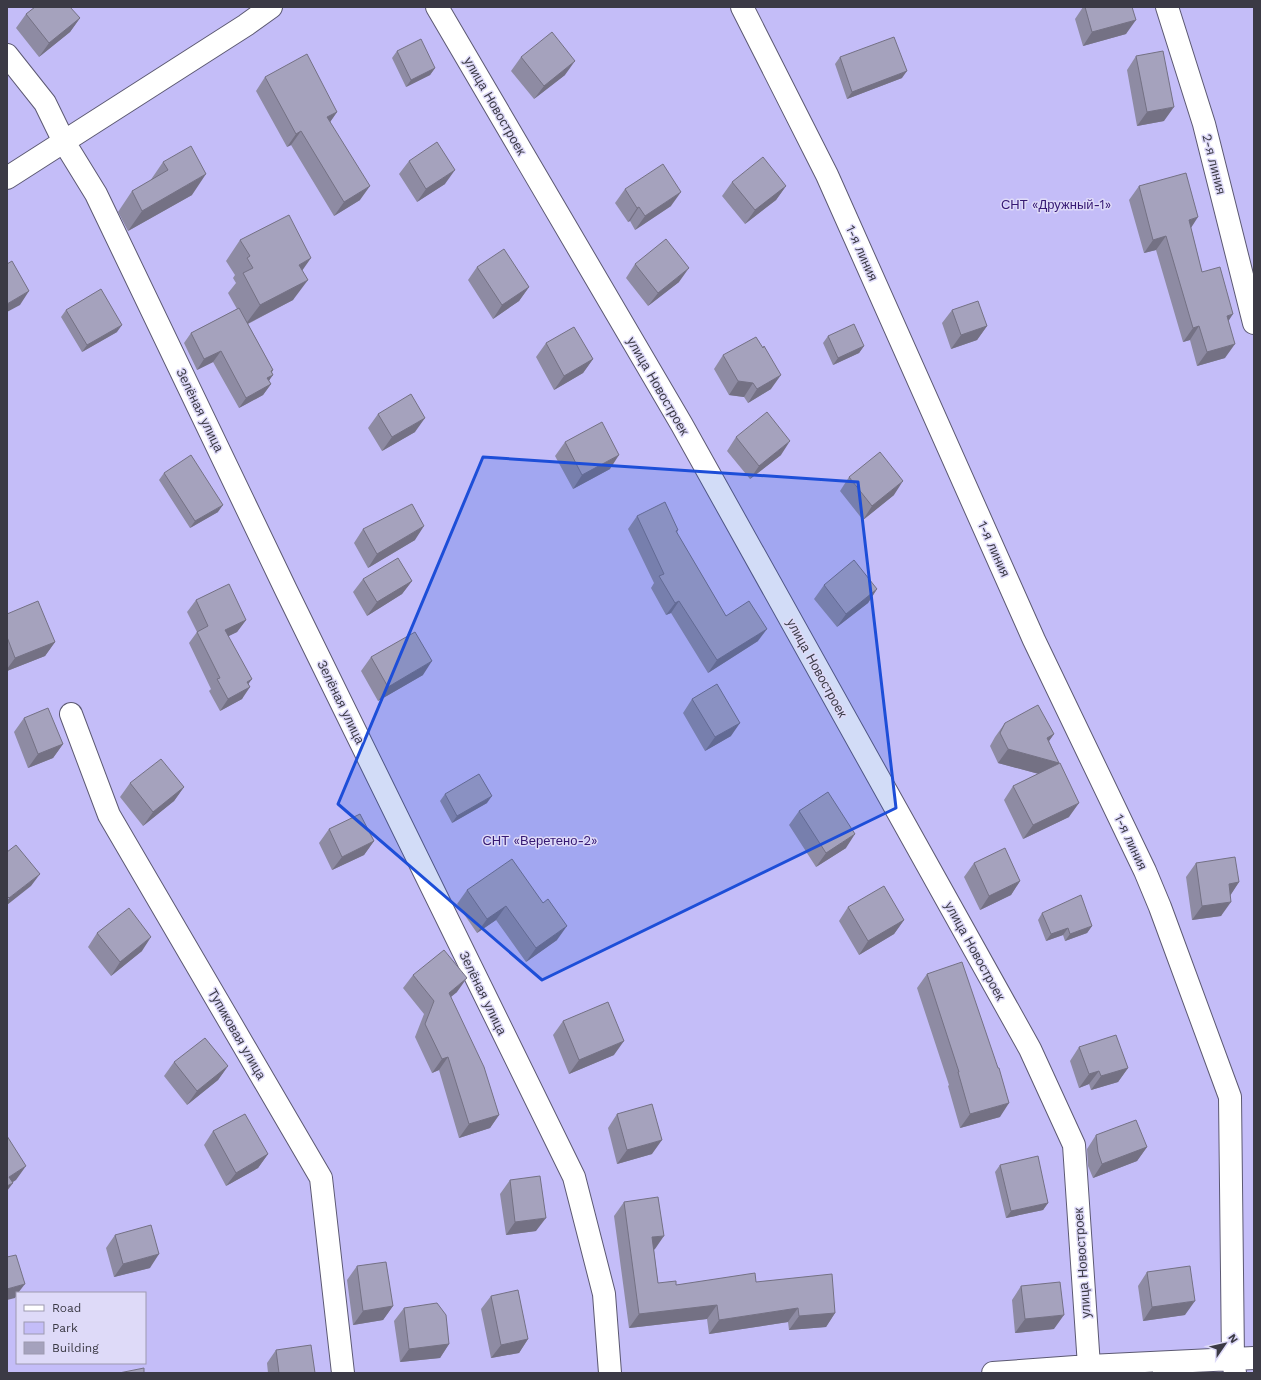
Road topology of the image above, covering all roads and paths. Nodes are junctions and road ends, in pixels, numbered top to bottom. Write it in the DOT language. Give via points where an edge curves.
graph roads {
  1 [pos="271,7"];
  2 [pos="437,7"];
  3 [pos="742,7"];
  4 [pos="1167,7"];
  5 [pos="7,55"];
  6 [pos="64,142"];
  7 [pos="7,178"];
  8 [pos="1254,323"];
  9 [pos="71,714"];
  10 [pos="1254,1358"];
  11 [pos="1090,1366"];
  12 [pos="1234,1367"];
  13 [pos="343,1373"];
  14 [pos="610,1373"];
  15 [pos="993,1373"];
  1 -- 6 [label="street"];
  2 -- 11 [label="street, улица Новостроек" via="682,425 1030,1049 1074,1145"];
  3 -- 12 [label="street, 1-я линия" via="827,175 1031,633 1145,871 1230,1097"];
  4 -- 8 [label="street, 2-я линия" via="1204,124"];
  5 -- 6 [label="street, Зелёная улица" via="45,103"];
  6 -- 7 [label="street"];
  6 -- 14 [label="street, Зелёная улица" via="96,194 289,598 574,1177 604,1294"];
  9 -- 13 [label="street, Тупиковая улица" via="109,815 321,1178"];
  10 -- 12 [label="street"];
  11 -- 12 [label="street"];
  11 -- 15 [label="street"];
}
